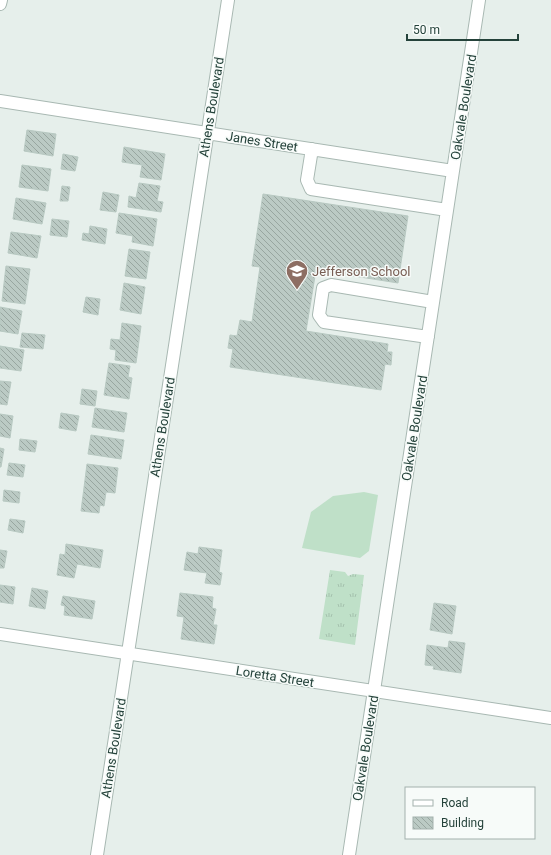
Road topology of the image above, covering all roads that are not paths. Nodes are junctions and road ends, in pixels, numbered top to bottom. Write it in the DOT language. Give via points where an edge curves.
graph roads {
  1 [pos="1,0"];
  2 [pos="228,0"];
  3 [pos="479,0"];
  4 [pos="0,4"];
  5 [pos="0,101"];
  6 [pos="207,133"];
  7 [pos="312,149"];
  8 [pos="453,171"];
  9 [pos="447,210"];
  10 [pos="433,302"];
  11 [pos="428,337"];
  12 [pos="0,634"];
  13 [pos="128,654"];
  14 [pos="374,691"];
  15 [pos="551,718"];
  16 [pos="97,855"];
  17 [pos="349,855"];
  1 -- 4 [label="street"];
  2 -- 6 [label="street, Athens Boulevard"];
  3 -- 8 [label="street, Oakvale Boulevard"];
  5 -- 6 [label="street, Janes Street"];
  6 -- 7 [label="street, Janes Street"];
  6 -- 13 [label="street, Athens Boulevard"];
  7 -- 8 [label="street, Janes Street"];
  7 -- 9 [label="street" via="307,180 311,189"];
  8 -- 9 [label="street, Oakvale Boulevard"];
  9 -- 10 [label="street, Oakvale Boulevard"];
  10 -- 11 [label="street, Oakvale Boulevard"];
  10 -- 11 [label="street" via="331,285 323,288 319,315 324,322"];
  11 -- 14 [label="street, Oakvale Boulevard"];
  12 -- 13 [label="street, Loretta Street"];
  13 -- 14 [label="street, Loretta Street"];
  13 -- 16 [label="street, Athens Boulevard"];
  14 -- 15 [label="street, Loretta Street"];
  14 -- 17 [label="street, Oakvale Boulevard"];
}
